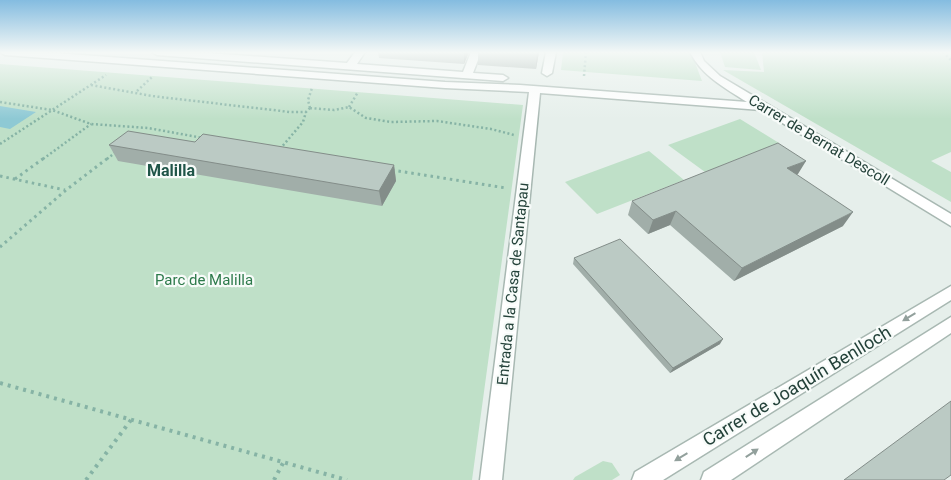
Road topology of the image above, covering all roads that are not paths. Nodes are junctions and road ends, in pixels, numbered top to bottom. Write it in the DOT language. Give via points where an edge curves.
graph roads {
  1 [pos="308,74"];
  2 [pos="459,74"];
  3 [pos="713,74"];
  4 [pos="467,75"];
  5 [pos="535,89"];
  6 [pos="746,96"];
  7 [pos="732,103"];
  8 [pos="763,107"];
  9 [pos="951,220"];
  10 [pos="951,292"];
  11 [pos="951,324"];
  12 [pos="492,480"];
  13 [pos="643,480"];
  14 [pos="712,480"];
  1 -- 5 [label="street"];
  2 -- 4 [label="street"];
  3 -- 6 [label="street, Carrer de Bernat Descoll"];
  4 -- 6 [label="street"];
  5 -- 7 [label="street"];
  5 -- 12 [label="street, Entrada a la Casa de Santapau"];
  6 -- 7 [label="street" via="741,102"];
  6 -- 8 [label="street, Carrer de Bernat Descoll"];
  7 -- 8 [label="street"];
  8 -- 9 [label="street, Carrer de Bernat Descoll"];
  10 -- 13 [label="street, Carrer de Joaquín Benlloch, one-way"];
  14 -- 11 [label="street, Carrer de Joaquín Benlloch, one-way"];
}
